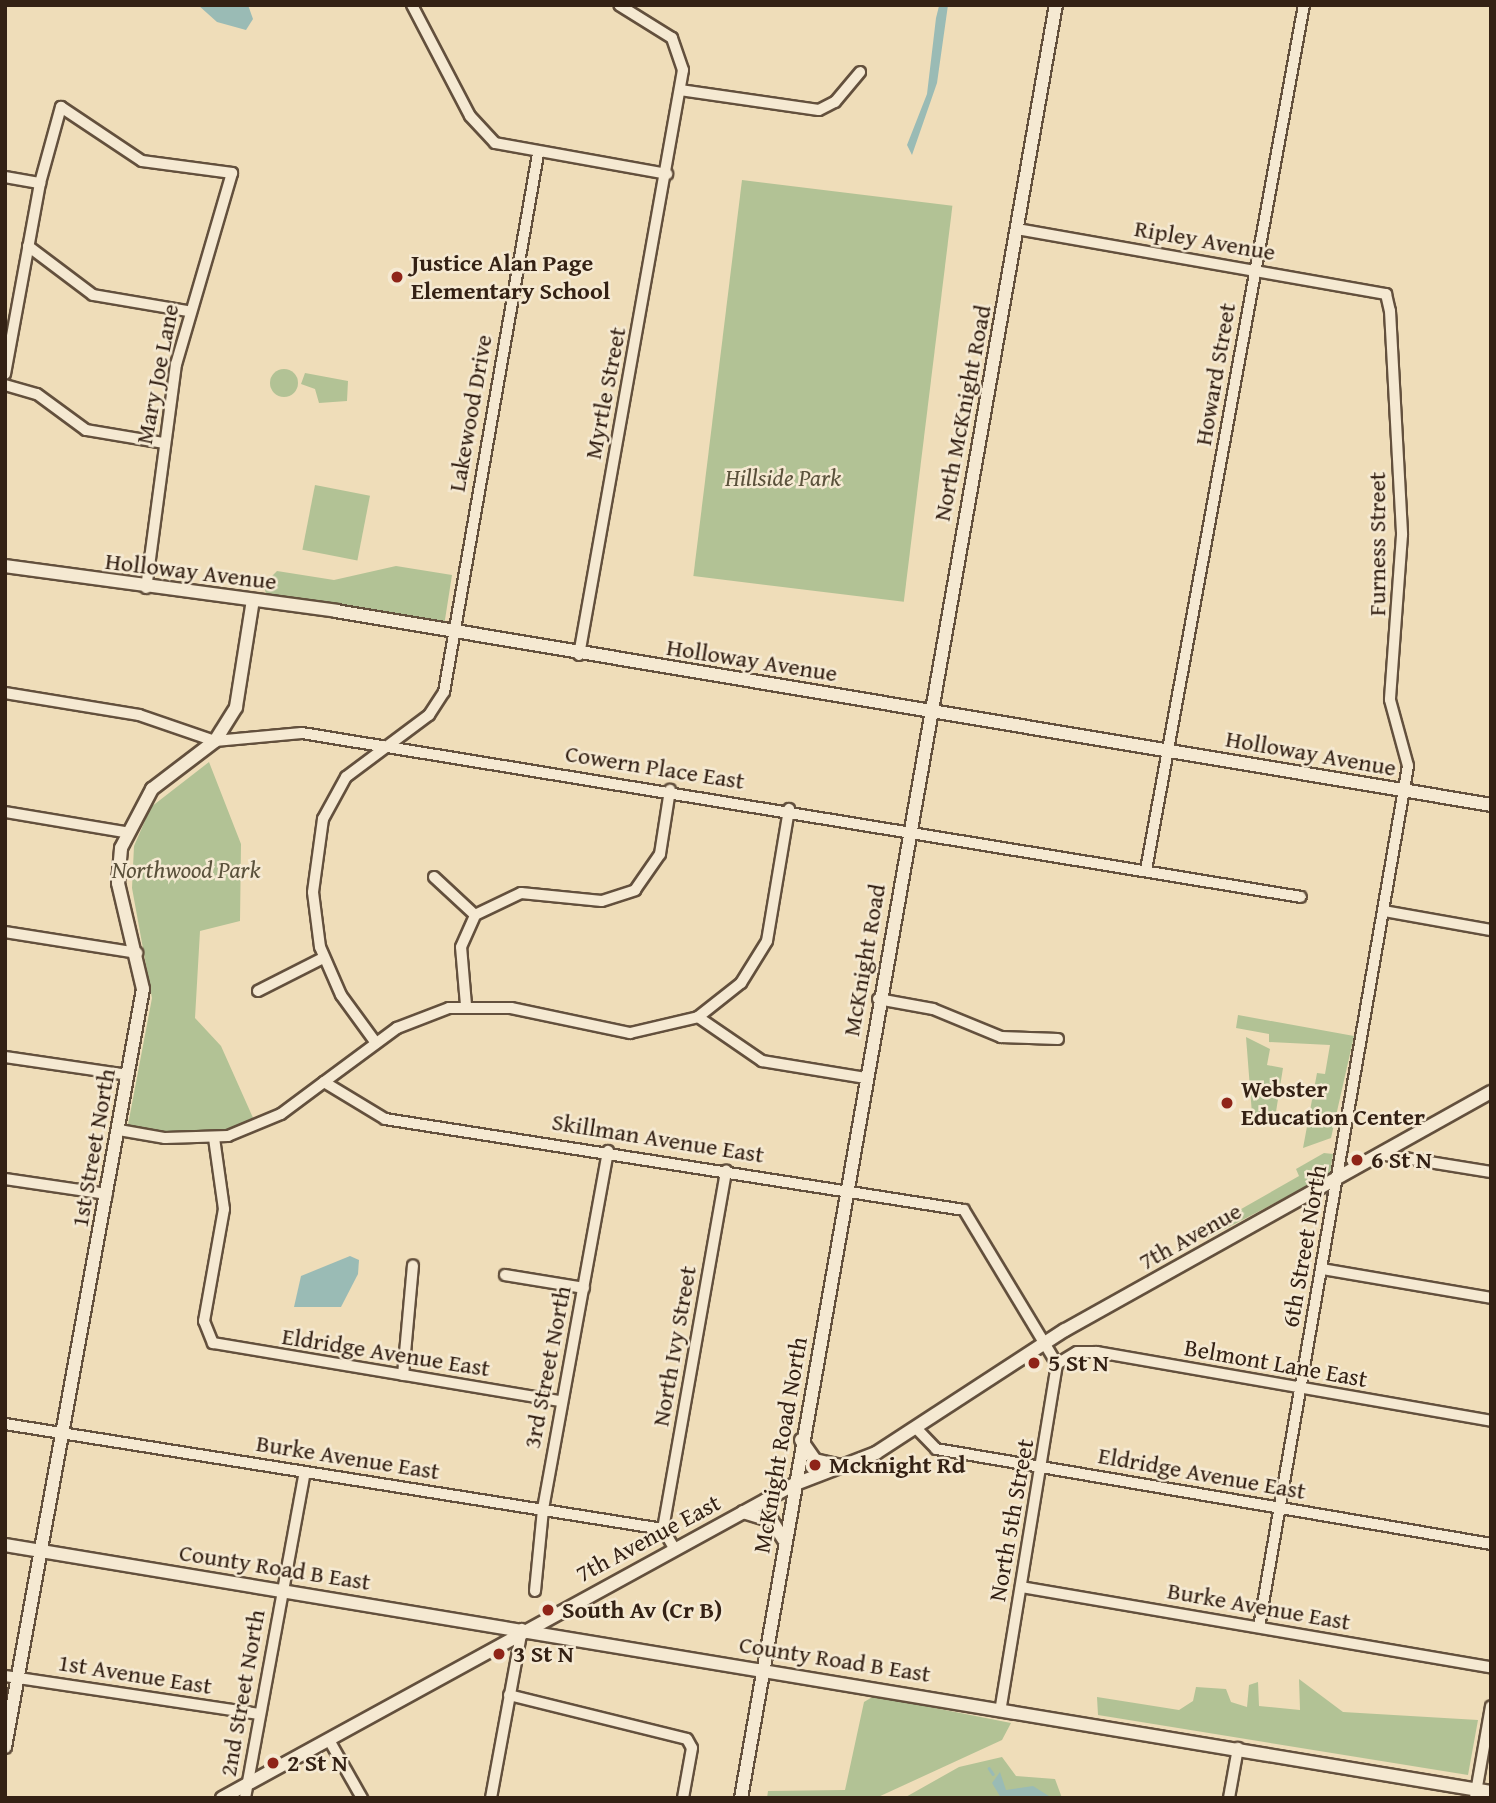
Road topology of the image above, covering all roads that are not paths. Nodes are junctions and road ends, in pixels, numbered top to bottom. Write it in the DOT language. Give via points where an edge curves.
graph roads {
  1 [pos="412,5"];
  2 [pos="619,5"];
  3 [pos="1056,5"];
  4 [pos="1304,5"];
  5 [pos="860,72"];
  6 [pos="680,90"];
  7 [pos="538,154"];
  8 [pos="667,174"];
  9 [pos="5,177"];
  10 [pos="40,183"];
  11 [pos="1017,229"];
  12 [pos="28,246"];
  13 [pos="1255,269"];
  14 [pos="1386,294"];
  15 [pos="188,311"];
  16 [pos="5,374"];
  17 [pos="5,385"];
  18 [pos="164,443"];
  19 [pos="5,566"];
  20 [pos="146,588"];
  21 [pos="253,600"];
  22 [pos="451,635"];
  23 [pos="579,655"];
  24 [pos="5,693"];
  25 [pos="928,709"];
  26 [pos="215,741"];
  27 [pos="388,747"];
  28 [pos="1169,750"];
  29 [pos="670,790"];
  30 [pos="1405,790"];
  31 [pos="1491,805"];
  32 [pos="789,809"];
  33 [pos="5,812"];
  34 [pos="908,828"];
  35 [pos="125,832"];
  36 [pos="1146,870"];
  37 [pos="433,877"];
  38 [pos="1301,897"];
  39 [pos="1384,911"];
  40 [pos="475,915"];
  41 [pos="1491,930"];
  42 [pos="5,932"];
  43 [pos="137,953"];
  44 [pos="323,958"];
  45 [pos="258,991"];
  46 [pos="878,999"];
  47 [pos="466,1005"];
  48 [pos="698,1017"];
  49 [pos="1058,1038"];
  50 [pos="376,1043"];
  51 [pos="5,1057"];
  52 [pos="128,1074"];
  53 [pos="866,1078"];
  54 [pos="324,1082"];
  55 [pos="1491,1092"];
  56 [pos="861,1100"];
  57 [pos="119,1130"];
  58 [pos="214,1138"];
  59 [pos="608,1151"];
  60 [pos="1380,1154"];
  61 [pos="726,1170"];
  62 [pos="1491,1172"];
  63 [pos="1338,1178"];
  64 [pos="5,1179"];
  65 [pos="847,1188"];
  66 [pos="107,1194"];
  67 [pos="413,1265"];
  68 [pos="1322,1269"];
  69 [pos="505,1275"];
  70 [pos="584,1288"];
  71 [pos="1491,1298"];
  72 [pos="1043,1344"];
  73 [pos="1057,1364"];
  74 [pos="403,1375"];
  75 [pos="1301,1389"];
  76 [pos="561,1401"];
  77 [pos="1491,1421"];
  78 [pos="5,1424"];
  79 [pos="916,1428"];
  80 [pos="64,1433"];
  81 [pos="802,1440"];
  82 [pos="848,1466"];
  83 [pos="1042,1467"];
  84 [pos="305,1472"];
  85 [pos="793,1485"];
  86 [pos="1280,1508"];
  87 [pos="543,1509"];
  88 [pos="743,1512"];
  89 [pos="663,1529"];
  90 [pos="784,1540"];
  91 [pos="1491,1544"];
  92 [pos="5,1545"];
  93 [pos="674,1548"];
  94 [pos="42,1551"];
  95 [pos="1021,1587"];
  96 [pos="281,1589"];
  97 [pos="534,1591"];
  98 [pos="1259,1627"];
  99 [pos="522,1629"];
  100 [pos="1491,1667"];
  101 [pos="762,1669"];
  102 [pos="11,1677"];
  103 [pos="509,1695"];
  104 [pos="1491,1706"];
  105 [pos="1001,1707"];
  106 [pos="259,1714"];
  107 [pos="329,1740"];
  108 [pos="5,1747"];
  109 [pos="1238,1748"];
  110 [pos="247,1784"];
  111 [pos="1491,1792"];
  112 [pos="1476,1793"];
  113 [pos="222,1798"];
  114 [pos="244,1798"];
  115 [pos="362,1798"];
  116 [pos="491,1798"];
  117 [pos="683,1798"];
  118 [pos="741,1798"];
  119 [pos="1229,1798"];
  1 -- 7 [label="street" via="478,129 502,146"];
  2 -- 6 [label="street, Myrtle Street" via="677,45 683,61"];
  3 -- 11 [label="street, North McKnight Road"];
  4 -- 13 [label="street, Howard Street"];
  5 -- 6 [label="street" via="835,103 819,110"];
  6 -- 8 [label="street, Myrtle Street"];
  7 -- 8 [label="street"];
  7 -- 22 [label="street, Lakewood Drive"];
  8 -- 23 [label="street, Myrtle Street"];
  9 -- 10 [label="street"];
  10 -- 12 [label="street"];
  10 -- 15 [label="street, Mary Joe Lane" via="61,107 142,161 232,173"];
  11 -- 13 [label="street, Ripley Avenue"];
  11 -- 25 [label="street, North McKnight Road"];
  12 -- 15 [label="street" via="93,295"];
  12 -- 16 [label="street"];
  13 -- 14 [label="street, Ripley Avenue"];
  13 -- 28 [label="street, Howard Street"];
  14 -- 30 [label="street, Furness Street" via="1402,535 1390,700 1407,750"];
  15 -- 18 [label="street, Mary Joe Lane"];
  17 -- 18 [label="street" via="37,394 86,430"];
  18 -- 20 [label="street, Mary Joe Lane"];
  19 -- 20 [label="street, Holloway Avenue"];
  20 -- 21 [label="street, Holloway Avenue"];
  21 -- 22 [label="street, Holloway Avenue"];
  21 -- 26 [label="street, 1st Street North" via="240,692"];
  22 -- 23 [label="street, Holloway Avenue"];
  22 -- 27 [label="street, Lakewood Drive" via="441,700"];
  23 -- 25 [label="street, Holloway Avenue"];
  24 -- 26 [label="street, Cowern Place East" via="139,715"];
  25 -- 28 [label="street, Holloway Avenue"];
  25 -- 34 [label="street, North McKnight Road"];
  26 -- 27 [label="street, Cowern Place East" via="302,733"];
  26 -- 35 [label="street, 1st Street North" via="152,789"];
  27 -- 29 [label="street, Cowern Place East"];
  27 -- 44 [label="street, Lakewood Drive" via="346,777 327,806 313,892"];
  28 -- 30 [label="street, Holloway Avenue"];
  28 -- 36 [label="street"];
  29 -- 32 [label="street, Cowern Place East"];
  29 -- 40 [label="street" via="660,854 635,890 602,901 521,893"];
  30 -- 31 [label="street, Holloway Avenue"];
  30 -- 39 [label="street, 6th Street North"];
  32 -- 34 [label="street, Cowern Place East"];
  32 -- 48 [label="street" via="766,941 741,983"];
  33 -- 35 [label="street"];
  34 -- 36 [label="street, Cowern Place East"];
  34 -- 46 [label="street, McKnight Road"];
  35 -- 43 [label="street, 1st Street North" via="118,883"];
  36 -- 38 [label="street, Cowern Place East"];
  37 -- 40 [label="street"];
  39 -- 41 [label="street"];
  39 -- 63 [label="street, 6th Street North"];
  40 -- 47 [label="street" via="461,947"];
  42 -- 43 [label="street"];
  43 -- 52 [label="street, 1st Street North" via="143,989"];
  44 -- 45 [label="street"];
  44 -- 50 [label="street"];
  46 -- 49 [label="street" via="933,1009 1001,1037"];
  46 -- 53 [label="street, McKnight Road"];
  47 -- 48 [label="street" via="511,1008 630,1033"];
  47 -- 50 [label="street" via="412,1020"];
  48 -- 53 [label="street" via="762,1061"];
  50 -- 54 [label="street"];
  51 -- 52 [label="street"];
  52 -- 57 [label="street, 1st Street North"];
  53 -- 56 [label="street, McKnight Road"];
  54 -- 58 [label="street" via="264,1123"];
  54 -- 59 [label="street, Skillman Avenue East" via="385,1119"];
  55 -- 60 [label="street, 7th Avenue"];
  56 -- 65 [label="street, McKnight Road North"];
  57 -- 58 [label="street"];
  57 -- 66 [label="street, 1st Street North"];
  58 -- 74 [label="street, Eldridge Avenue East" via="224,1209 204,1321 207,1338 225,1348"];
  59 -- 61 [label="street, Skillman Avenue East"];
  59 -- 70 [label="street, 3rd Street North"];
  60 -- 62 [label="street"];
  60 -- 63 [label="street, 7th Avenue"];
  61 -- 65 [label="street, Skillman Avenue East"];
  61 -- 89 [label="street, North Ivy Street"];
  63 -- 68 [label="street, 6th Street North"];
  63 -- 72 [label="street, 7th Avenue"];
  64 -- 66 [label="street"];
  65 -- 72 [label="street, Skillman Avenue East" via="964,1210"];
  65 -- 81 [label="street, McKnight Road North"];
  66 -- 80 [label="street, 1st Street North"];
  67 -- 74 [label="street"];
  68 -- 71 [label="street"];
  68 -- 75 [label="street, 6th Street North"];
  69 -- 70 [label="street"];
  70 -- 76 [label="street, 3rd Street North"];
  72 -- 73 [label="street"];
  72 -- 79 [label="street, 7th Avenue"];
  73 -- 75 [label="street, Belmont Lane East" via="1077,1352 1097,1352"];
  73 -- 83 [label="street, North 5th Street"];
  74 -- 76 [label="street, Eldridge Avenue East"];
  75 -- 77 [label="street, Belmont Lane East"];
  75 -- 86 [label="street, 6th Street North"];
  76 -- 87 [label="street, 3rd Street North"];
  78 -- 80 [label="street, Burke Avenue East"];
  79 -- 82 [label="street, 7th Avenue East"];
  79 -- 83 [label="street, Eldridge Avenue East" via="936,1449"];
  80 -- 84 [label="street, Burke Avenue East"];
  80 -- 94 [label="street, 1st Street North"];
  81 -- 82 [label="street" via="824,1466"];
  81 -- 85 [label="street, McKnight Road North"];
  82 -- 85 [label="street, 7th Avenue East"];
  83 -- 86 [label="street, Eldridge Avenue East"];
  83 -- 95 [label="street, North 5th Street"];
  84 -- 87 [label="street, Burke Avenue East"];
  84 -- 96 [label="street, 2nd Street North"];
  85 -- 88 [label="street, 7th Avenue East"];
  85 -- 90 [label="street, McKnight Road North"];
  86 -- 91 [label="street, Eldridge Avenue East"];
  86 -- 98 [label="street, 6th Street North"];
  87 -- 89 [label="street, Burke Avenue East"];
  87 -- 97 [label="street, 3rd Street North"];
  88 -- 90 [label="street" via="772,1521"];
  88 -- 93 [label="street, 7th Avenue East"];
  89 -- 93 [label="street"];
  90 -- 101 [label="street, McKnight Road North"];
  92 -- 94 [label="street, County Road B East"];
  93 -- 99 [label="street, 7th Avenue East"];
  94 -- 96 [label="street, County Road B East"];
  94 -- 102 [label="street, 1st Street North"];
  95 -- 98 [label="street, Burke Avenue East"];
  95 -- 105 [label="street, North 5th Street"];
  96 -- 99 [label="street, County Road B East"];
  96 -- 106 [label="street, 2nd Street North"];
  98 -- 100 [label="street, Burke Avenue East"];
  99 -- 101 [label="street, County Road B East"];
  99 -- 103 [label="street"];
  99 -- 107 [label="street, 7th Avenue East"];
  101 -- 105 [label="street, County Road B East"];
  101 -- 118 [label="street, McKnight Road North"];
  102 -- 106 [label="street, 1st Avenue East"];
  102 -- 108 [label="street, 1st Street North"];
  103 -- 116 [label="street"];
  103 -- 117 [label="street" via="687,1739 692,1748"];
  104 -- 112 [label="street"];
  105 -- 109 [label="street, County Road B East"];
  106 -- 110 [label="street, 2nd Street North"];
  107 -- 110 [label="street, 7th Avenue East"];
  107 -- 115 [label="street"];
  109 -- 112 [label="street, County Road B East"];
  109 -- 119 [label="street"];
  110 -- 113 [label="street, 7th Avenue East"];
  110 -- 114 [label="street, 2nd Street North"];
  111 -- 112 [label="street, County Road B East"];
}
